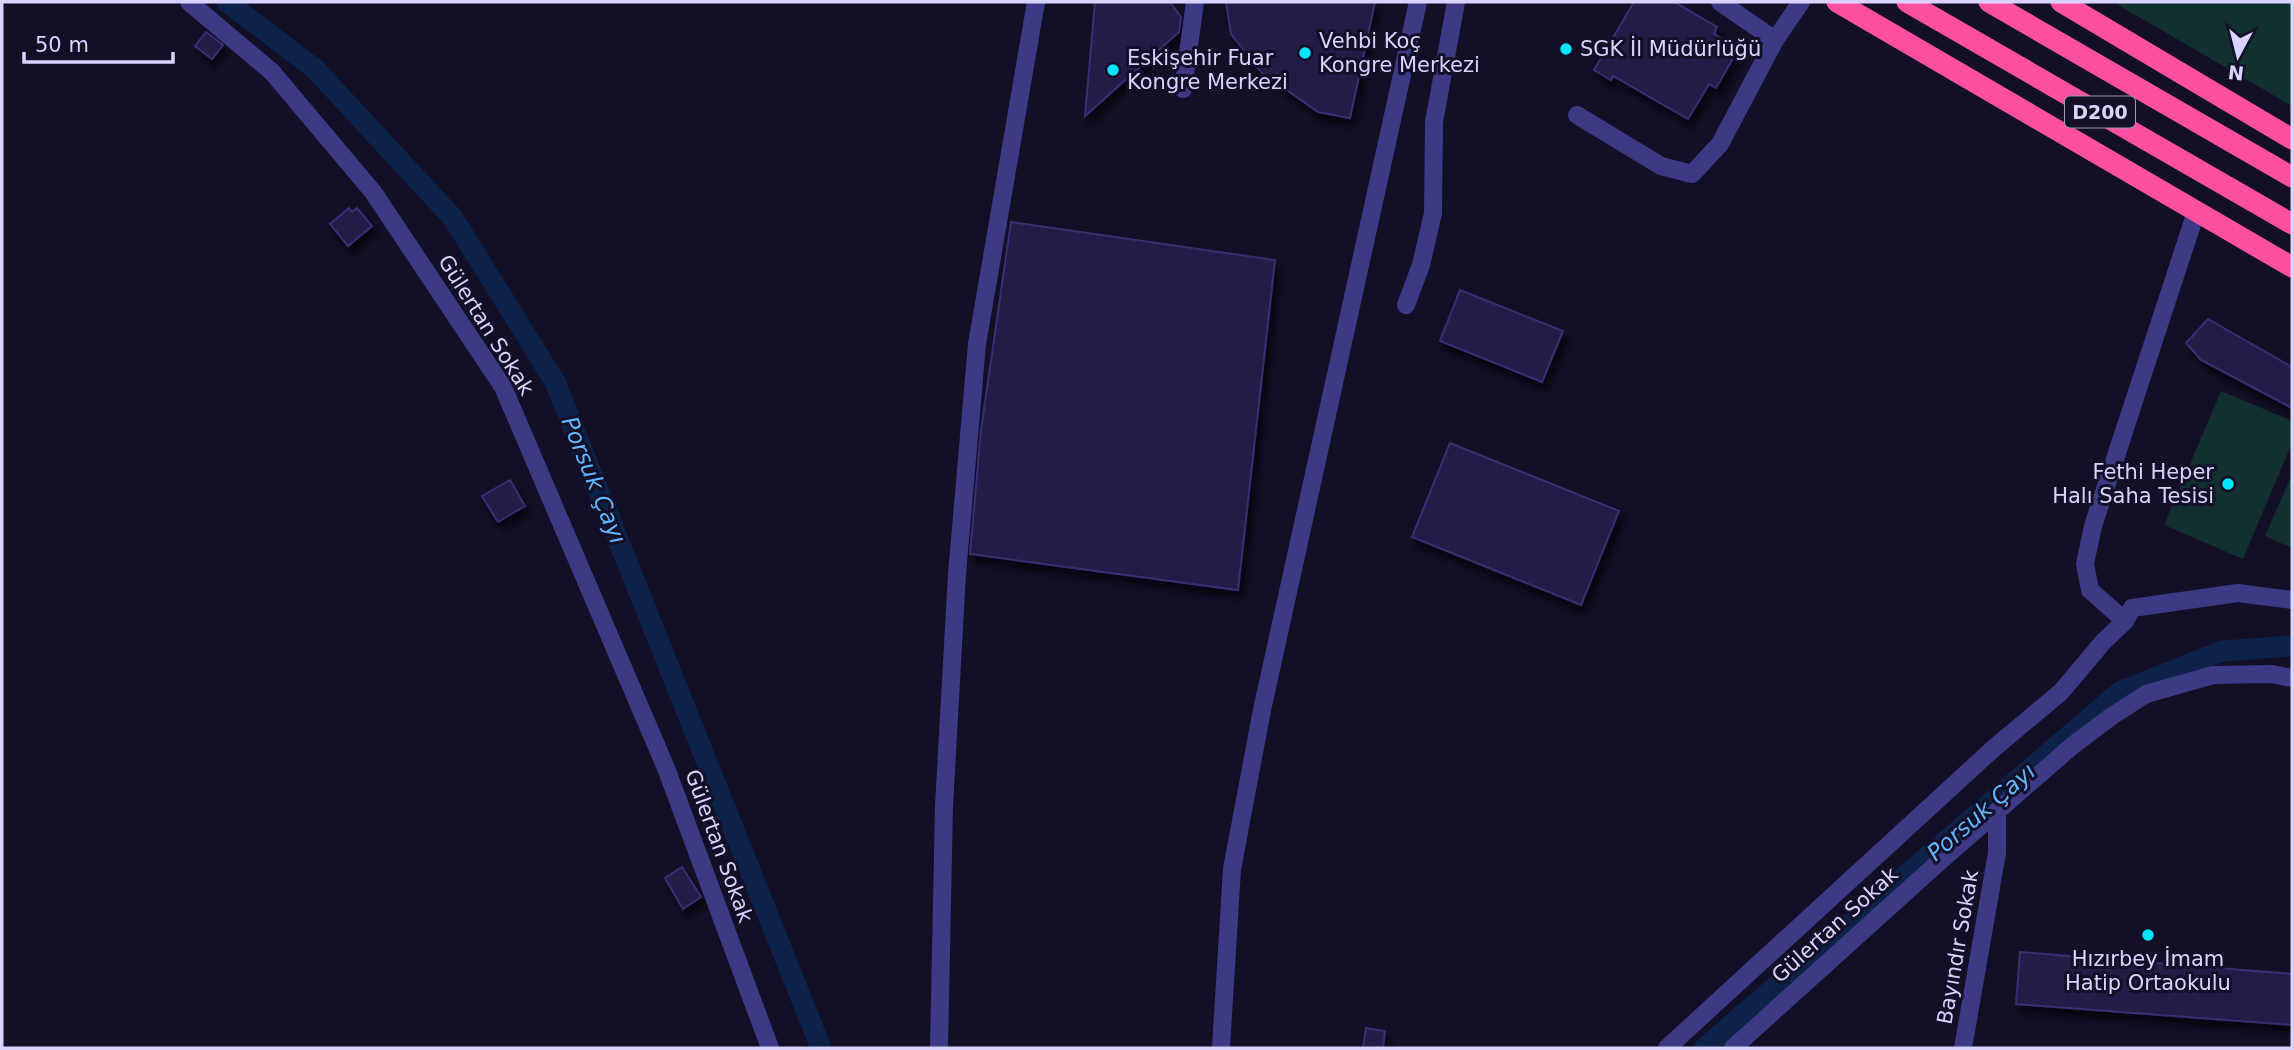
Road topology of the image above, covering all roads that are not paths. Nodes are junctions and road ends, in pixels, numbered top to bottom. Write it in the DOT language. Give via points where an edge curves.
graph roads {
  1 [pos="189,2"];
  2 [pos="1037,2"];
  3 [pos="1195,2"];
  4 [pos="1456,2"];
  5 [pos="1720,2"];
  6 [pos="1801,2"];
  7 [pos="1837,2"];
  8 [pos="1907,2"];
  9 [pos="1989,2"];
  10 [pos="2061,2"];
  11 [pos="1414,4"];
  12 [pos="1775,40"];
  13 [pos="1183,89"];
  14 [pos="1577,115"];
  15 [pos="2292,139"];
  16 [pos="2292,177"];
  17 [pos="2196,212"];
  18 [pos="2292,224"];
  19 [pos="2292,267"];
  20 [pos="1406,306"];
  21 [pos="2292,600"];
  22 [pos="2126,621"];
  23 [pos="2292,678"];
  24 [pos="1997,811"];
  25 [pos="771,1048"];
  26 [pos="939,1048"];
  27 [pos="1221,1048"];
  28 [pos="1667,1048"];
  29 [pos="1733,1048"];
  30 [pos="1963,1048"];
  1 -- 25 [label="street, Gülertan Sokak" via="272,72 373,192 503,387 666,768"];
  2 -- 26 [label="street" via="977,344 957,574 944,806"];
  3 -- 13 [label="street"];
  4 -- 20 [label="street" via="1434,122 1433,213"];
  5 -- 12 [label="street"];
  6 -- 12 [label="street"];
  7 -- 17 [label="highway"];
  8 -- 18 [label="highway, D200"];
  9 -- 16 [label="highway, D200"];
  10 -- 15 [label="highway"];
  11 -- 27 [label="street" via="1232,869"];
  12 -- 14 [label="street" via="1720,144 1692,174 1661,166"];
  17 -- 19 [label="highway"];
  17 -- 22 [label="street" via="2093,526 2085,564 2090,590"];
  21 -- 22 [label="street" via="2238,593 2132,608"];
  22 -- 28 [label="street" via="2061,692"];
  23 -- 24 [label="street, Gülertan Sokak" via="2213,675 2146,694 2072,746"];
  24 -- 29 [label="street, Gülertan Sokak"];
  24 -- 30 [label="street, Bayındır Sokak" via="1997,853"];
}
